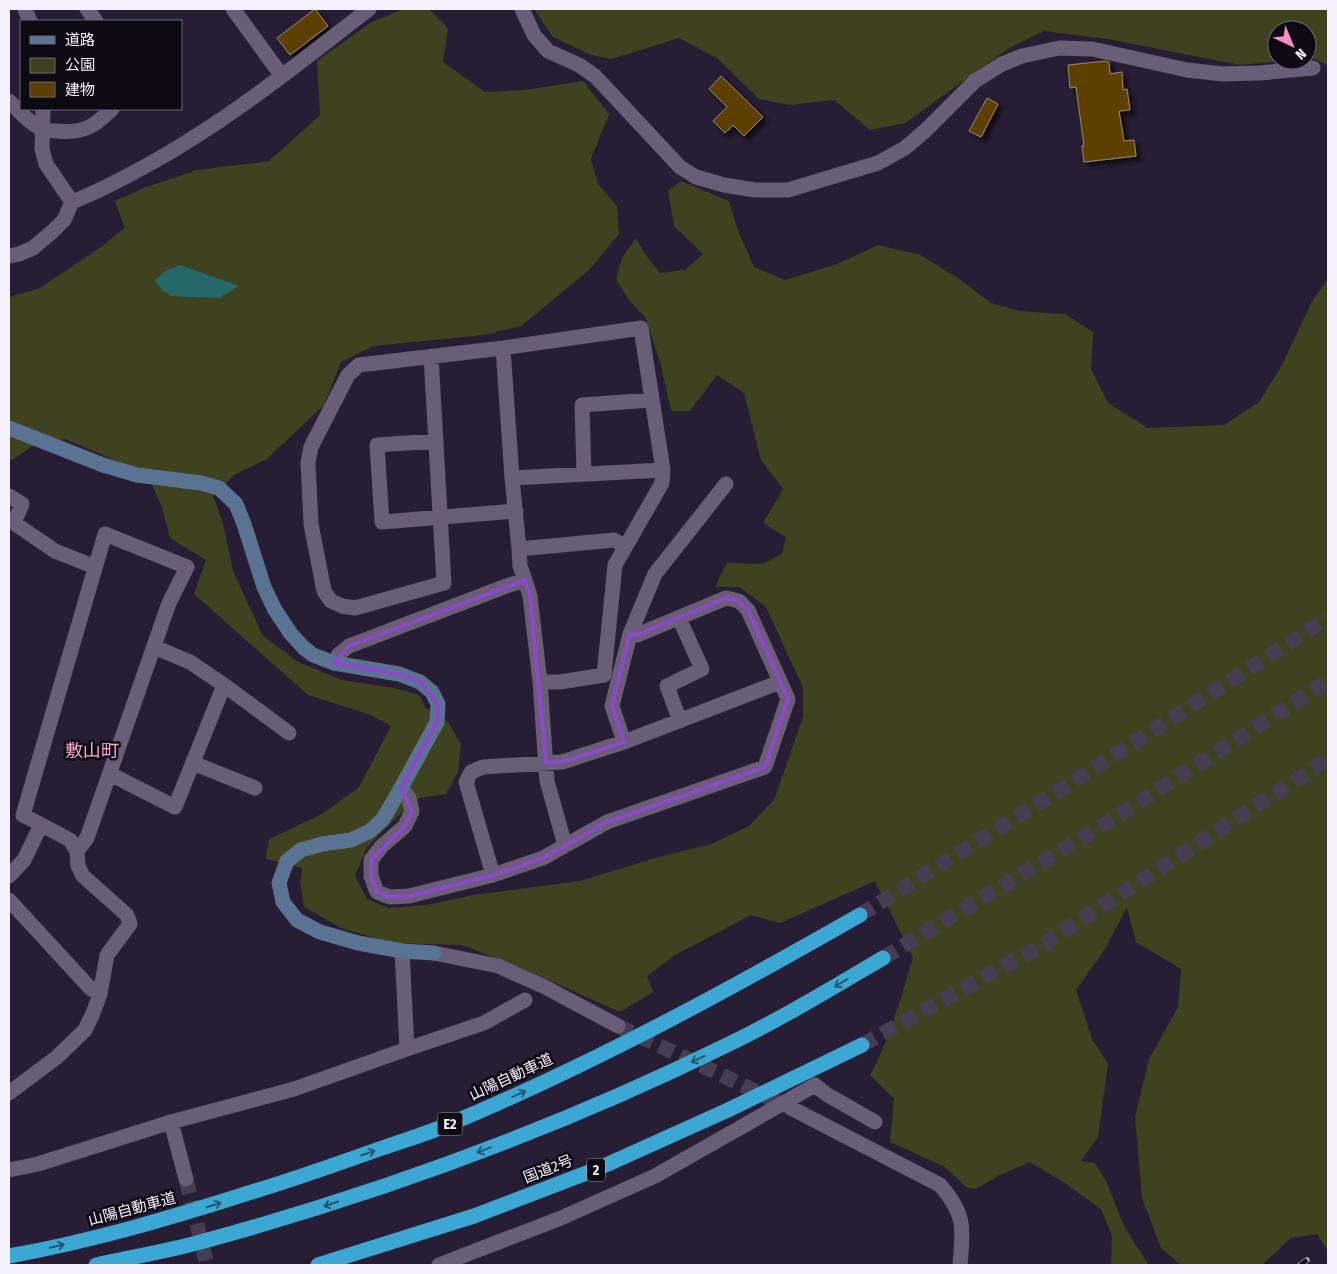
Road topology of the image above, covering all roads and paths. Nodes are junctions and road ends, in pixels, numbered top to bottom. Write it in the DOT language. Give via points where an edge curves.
graph roads {
  1 [pos="87,9"];
  2 [pos="233,9"];
  3 [pos="369,9"];
  4 [pos="522,9"];
  5 [pos="95,20"];
  6 [pos="1292,70"];
  7 [pos="282,76"];
  8 [pos="9,101"];
  9 [pos="43,110"];
  10 [pos="111,110"];
  11 [pos="42,130"];
  12 [pos="72,202"];
  13 [pos="9,256"];
  14 [pos="503,348"];
  15 [pos="431,356"];
  16 [pos="652,400"];
  17 [pos="9,428"];
  18 [pos="436,441"];
  19 [pos="663,470"];
  20 [pos="584,474"];
  21 [pos="512,478"];
  22 [pos="726,484"];
  23 [pos="9,496"];
  24 [pos="516,511"];
  25 [pos="440,518"];
  26 [pos="625,546"];
  27 [pos="519,549"];
  28 [pos="95,567"];
  29 [pos="525,580"];
  30 [pos="680,618"];
  31 [pos="630,634"];
  32 [pos="154,647"];
  33 [pos="334,663"];
  34 [pos="540,682"];
  35 [pos="780,682"];
  36 [pos="224,685"];
  37 [pos="680,721"];
  38 [pos="289,733"];
  39 [pos="624,742"];
  40 [pos="193,763"];
  41 [pos="546,763"];
  42 [pos="110,774"];
  43 [pos="255,788"];
  44 [pos="401,788"];
  45 [pos="9,809"];
  46 [pos="23,815"];
  47 [pos="41,825"];
  48 [pos="566,844"];
  49 [pos="77,851"];
  50 [pos="492,875"];
  51 [pos="9,876"];
  52 [pos="9,900"];
  53 [pos="860,915"];
  54 [pos="402,951"];
  55 [pos="883,958"];
  56 [pos="100,994"];
  57 [pos="525,1000"];
  58 [pos="618,1026"];
  59 [pos="862,1045"];
  60 [pos="407,1049"];
  61 [pos="9,1093"];
  62 [pos="791,1108"];
  63 [pos="171,1122"];
  64 [pos="875,1122"];
  65 [pos="9,1170"];
  66 [pos="186,1178"];
  67 [pos="9,1256"];
  68 [pos="96,1265"];
  69 [pos="318,1265"];
  70 [pos="439,1265"];
  71 [pos="960,1265"];
  1 -- 5 [label="street"];
  2 -- 7 [label="street"];
  3 -- 7 [label="street"];
  4 -- 6 [label="street" via="534,35 548,51 595,76 680,167 696,177 755,190 788,190 878,163 905,148 975,81 1022,56 1060,48 1092,49 1187,70 1223,74"];
  7 -- 12 [label="street" via="188,143 120,181"];
  8 -- 11 [label="street"];
  9 -- 11 [label="street"];
  10 -- 11 [label="street" via="87,129 67,132"];
  11 -- 12 [label="street" via="46,164"];
  12 -- 13 [label="street" via="64,220 54,231 33,248"];
  14 -- 15 [label="street"];
  14 -- 16 [label="street" via="641,328"];
  14 -- 21 [label="street"];
  15 -- 18 [label="street"];
  15 -- 25 [label="street" via="359,365 348,375 311,447 308,463 311,524 324,591 331,602 356,608 444,583"];
  16 -- 19 [label="street"];
  16 -- 20 [label="street" via="582,405"];
  17 -- 33 [label="street" via="137,476 219,488 236,504 264,587 290,634 313,656"];
  18 -- 25 [label="street"];
  18 -- 25 [label="street" via="378,445 378,454 382,522"];
  19 -- 20 [label="street"];
  19 -- 26 [label="street" via="662,483"];
  20 -- 21 [label="street"];
  21 -- 24 [label="street"];
  22 -- 31 [label="street" via="655,574"];
  23 -- 28 [label="street" via="22,504 14,523 55,551"];
  24 -- 25 [label="street"];
  24 -- 27 [label="street"];
  26 -- 27 [label="street" via="614,540"];
  26 -- 34 [label="street" via="615,565 604,675"];
  27 -- 29 [label="street"];
  28 -- 32 [label="street" via="105,534 187,567 169,603"];
  28 -- 46 [label="street"];
  29 -- 33 [label="street" via="350,646 339,654"];
  29 -- 34 [label="street" via="530,596"];
  30 -- 31 [label="street" via="637,635"];
  30 -- 35 [label="street" via="726,598 739,601 748,610"];
  30 -- 37 [label="street" via="702,669 667,686"];
  31 -- 39 [label="street" via="612,706"];
  32 -- 36 [label="street" via="190,662"];
  32 -- 42 [label="street"];
  33 -- 44 [label="street" via="399,674 420,682 432,692 438,704 436,722"];
  34 -- 41 [label="street"];
  35 -- 37 [label="street"];
  35 -- 48 [label="street" via="788,699 765,768 607,822"];
  36 -- 38 [label="street"];
  36 -- 40 [label="street"];
  37 -- 39 [label="street"];
  39 -- 41 [label="street" via="562,762"];
  40 -- 42 [label="street" via="175,807"];
  40 -- 43 [label="street"];
  41 -- 48 [label="street" via="547,781"];
  41 -- 50 [label="street" via="482,767 471,772 466,782"];
  42 -- 49 [label="street" via="87,838"];
  44 -- 50 [label="street" via="409,798 412,811 405,826 371,860 370,876 377,892 390,897 409,896"];
  44 -- 54 [label="street" via="382,819 370,831 351,840 301,850 287,861 279,884 283,902 297,920 320,932"];
  45 -- 46 [label="street"];
  46 -- 47 [label="street"];
  47 -- 49 [label="street" via="70,840"];
  47 -- 51 [label="street" via="24,860"];
  48 -- 50 [label="street" via="543,858"];
  49 -- 56 [label="street" via="78,866 83,876 127,915 130,924 107,955"];
  52 -- 56 [label="street" via="90,988"];
  67 -- 53 [label="highway, 山陽自動車道 / E2, one-way" via="184,1214 450,1124 630,1041"];
  54 -- 58 [label="street" via="434,953 498,966"];
  54 -- 60 [label="street"];
  55 -- 68 [label="highway, E2, one-way" via="728,1045 581,1111 469,1156 317,1209 202,1242"];
  56 -- 61 [label="street" via="85,1030 57,1057"];
  57 -- 60 [label="street" via="484,1023"];
  59 -- 69 [label="highway, 国道2号 / 2" via="597,1169 474,1216"];
  60 -- 63 [label="street" via="294,1089"];
  62 -- 71 [label="street" via="940,1185 960,1213 963,1235"];
  63 -- 65 [label="street"];
  63 -- 66 [label="street"];
  64 -- 70 [label="street" via="815,1085 655,1176 561,1218"];
}
